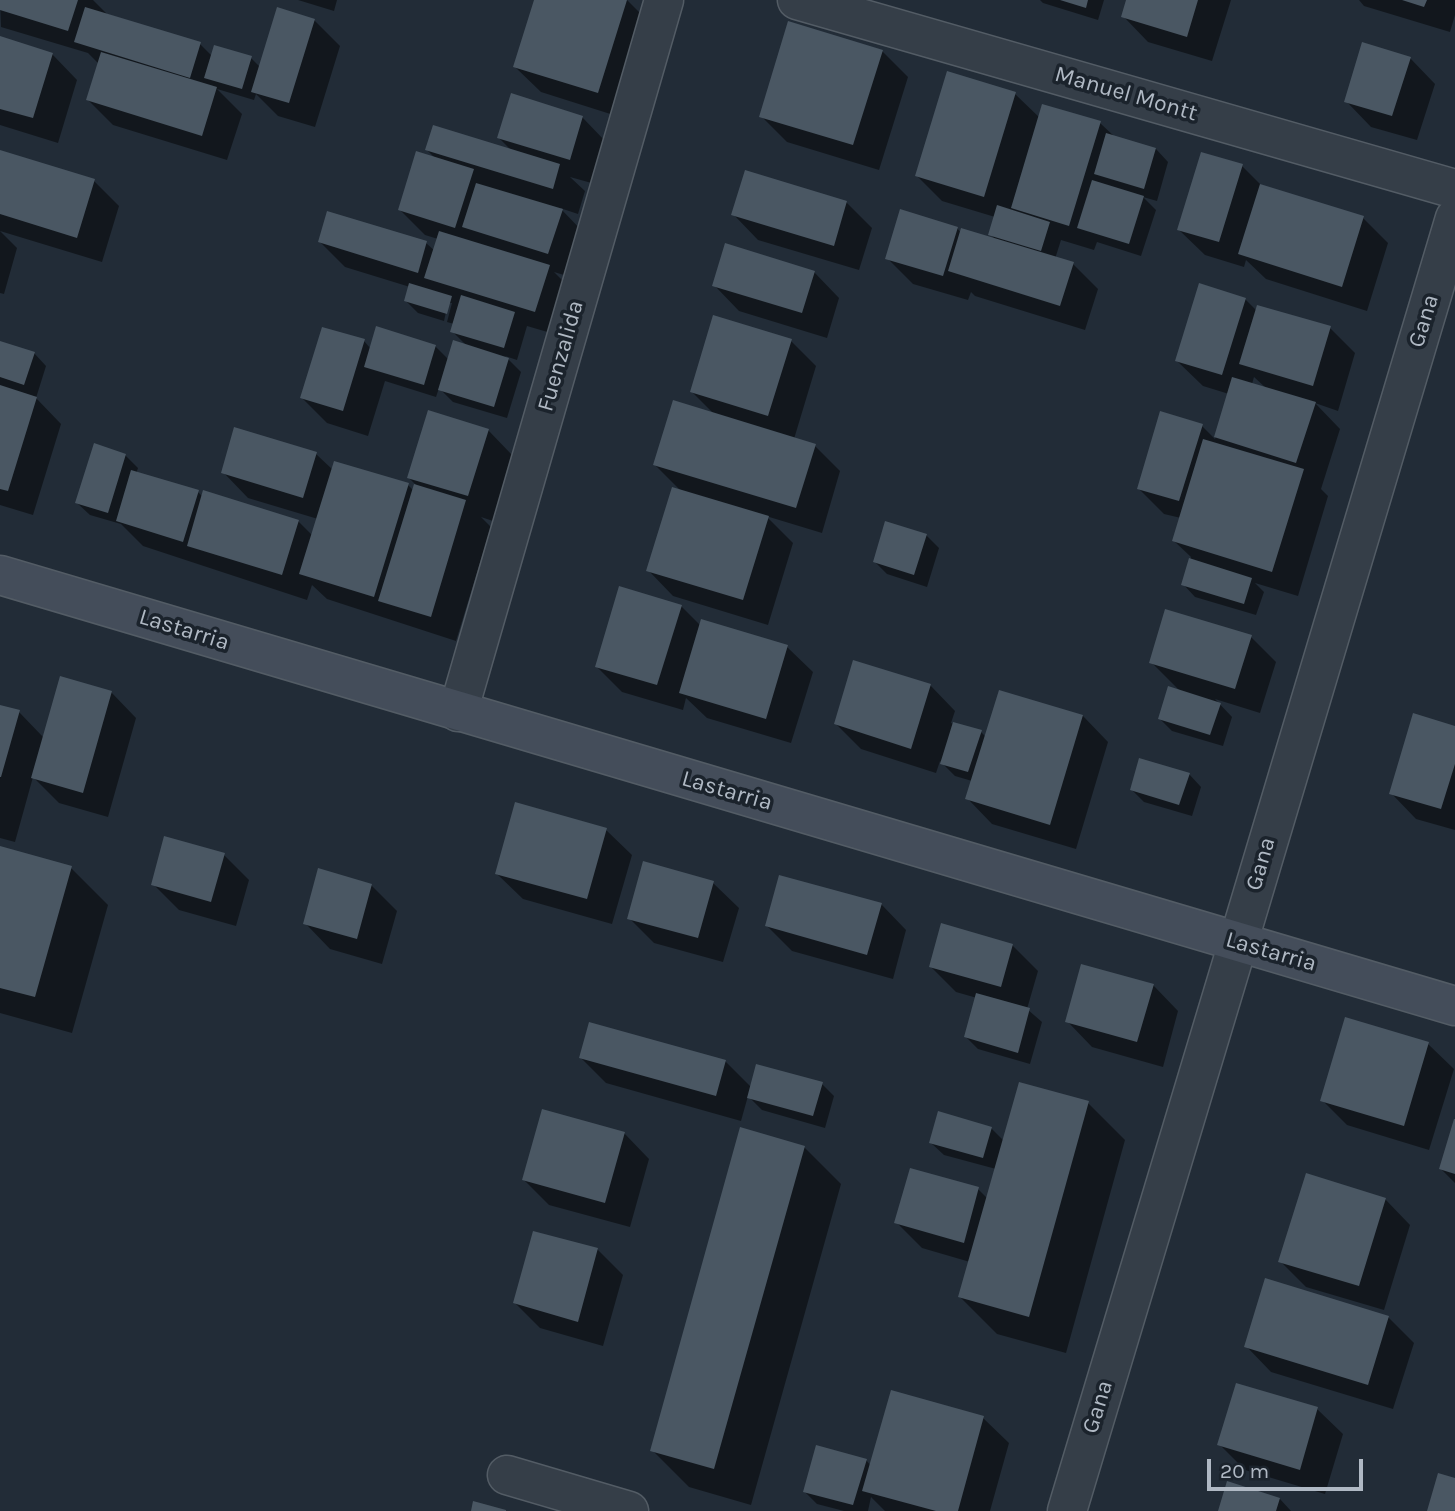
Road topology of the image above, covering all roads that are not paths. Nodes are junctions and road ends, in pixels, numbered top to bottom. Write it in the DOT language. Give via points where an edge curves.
graph roads {
  1 [pos="664,0"];
  2 [pos="797,0"];
  3 [pos="1455,189"];
  4 [pos="1455,218"];
  5 [pos="0,575"];
  6 [pos="458,712"];
  7 [pos="1238,943"];
  8 [pos="1455,1006"];
  9 [pos="507,1475"];
  10 [pos="629,1511"];
  11 [pos="1067,1511"];
  1 -- 6 [label="street, Fuenzalida"];
  2 -- 3 [label="street, Manuel Montt"];
  4 -- 7 [label="street, Gana"];
  5 -- 6 [label="main road, Lastarria"];
  6 -- 7 [label="main road, Lastarria"];
  7 -- 8 [label="main road, Lastarria"];
  7 -- 11 [label="street, Gana"];
  9 -- 10 [label="street"];
}
